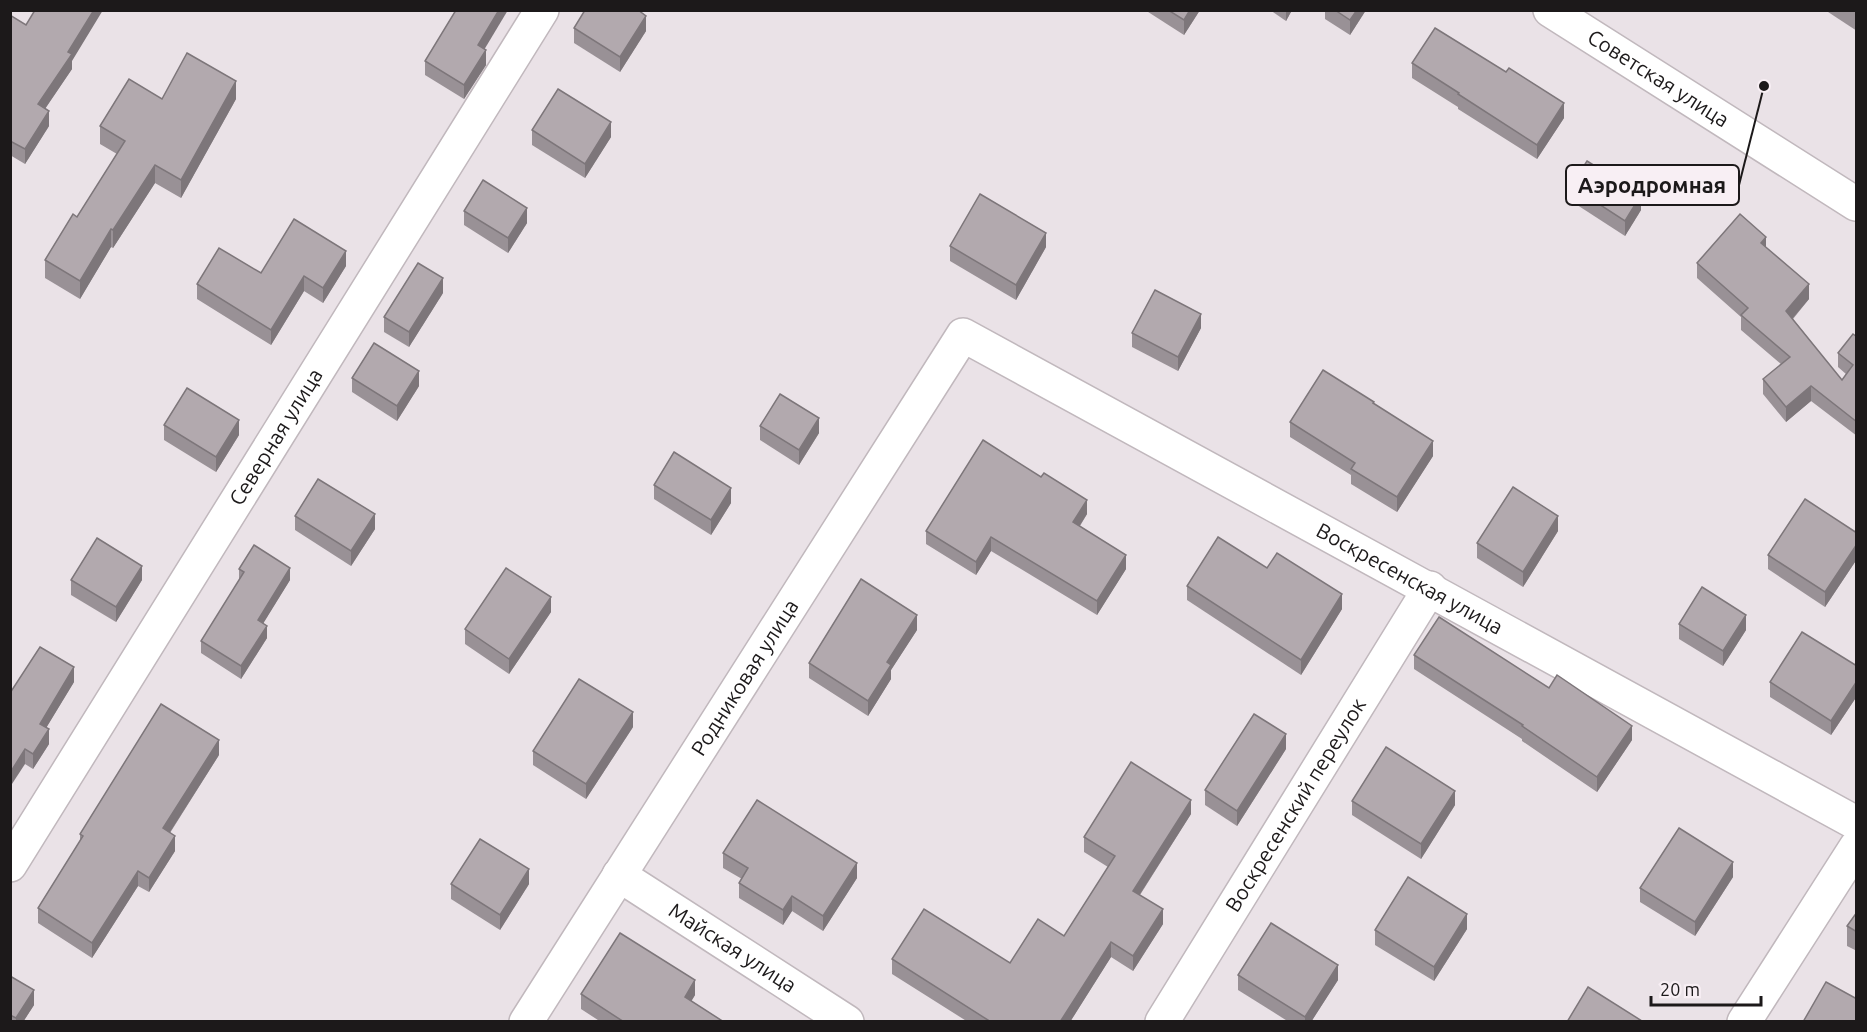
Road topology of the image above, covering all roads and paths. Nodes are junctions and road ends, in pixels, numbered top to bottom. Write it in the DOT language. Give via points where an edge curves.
graph roads {
  1 [pos="542,10"];
  2 [pos="1550,10"];
  3 [pos="1857,204"];
  4 [pos="963,335"];
  5 [pos="1430,588"];
  6 [pos="1857,823"];
  7 [pos="1857,847"];
  8 [pos="10,864"];
  9 [pos="619,875"];
  10 [pos="526,1022"];
  11 [pos="847,1022"];
  12 [pos="1162,1022"];
  13 [pos="1744,1022"];
  1 -- 8 [label="street, Северная улица"];
  2 -- 3 [label="street, Советская улица"];
  4 -- 5 [label="street, Воскресенская улица"];
  4 -- 9 [label="street, Родниковая улица"];
  5 -- 6 [label="street, Воскресенская улица"];
  5 -- 12 [label="street, Воскресенский переулок"];
  7 -- 13 [label="street"];
  9 -- 10 [label="street, Родниковая улица"];
  9 -- 11 [label="street, Майская улица"];
}
